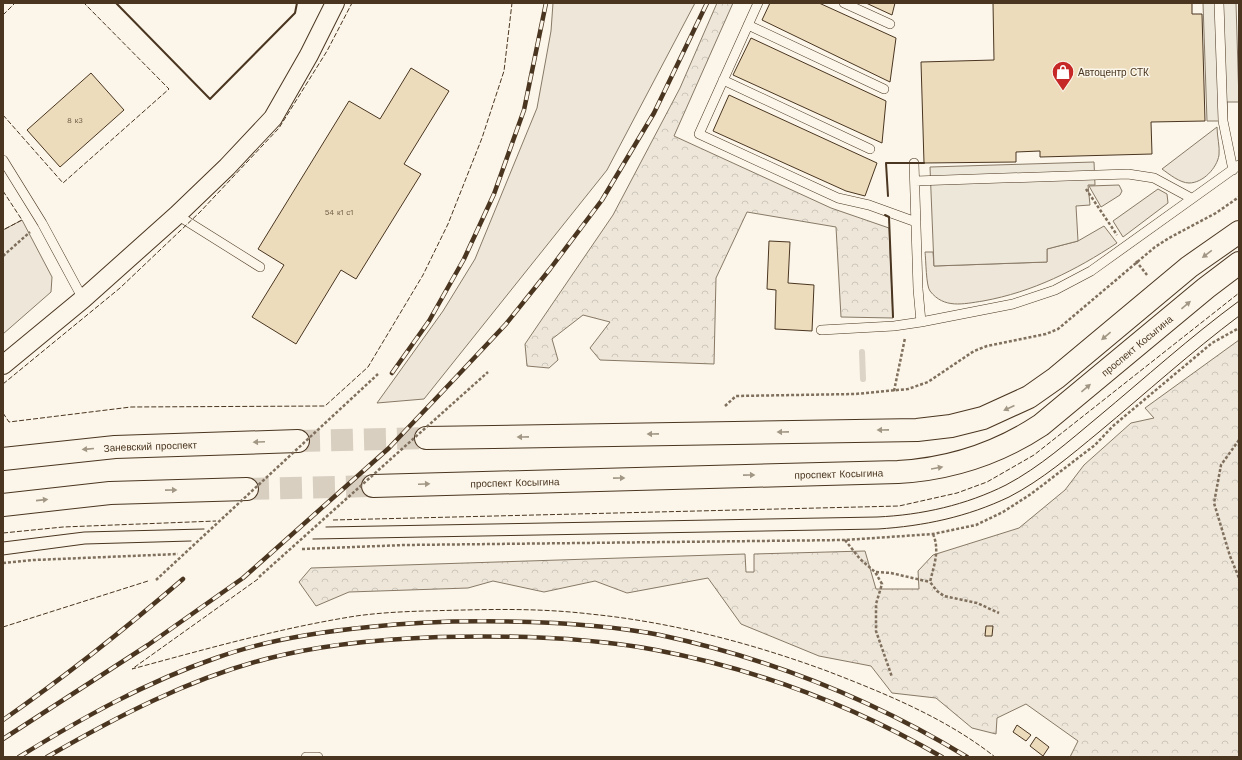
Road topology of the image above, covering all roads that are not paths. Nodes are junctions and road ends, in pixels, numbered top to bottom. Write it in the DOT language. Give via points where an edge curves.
graph roads {
  1 [pos="335,3"];
  2 [pos="758,3"];
  3 [pos="844,3"];
  4 [pos="1219,3"];
  5 [pos="890,24"];
  6 [pos="748,25"];
  7 [pos="723,80"];
  8 [pos="884,89"];
  9 [pos="870,149"];
  10 [pos="3,160"];
  11 [pos="914,163"];
  12 [pos="1236,168"];
  13 [pos="915,181"];
  14 [pos="1191,198"];
  15 [pos="177,215"];
  16 [pos="916,222"];
  17 [pos="1239,232"];
  18 [pos="1239,263"];
  19 [pos="260,267"];
  20 [pos="83,299"];
  21 [pos="921,322"];
  22 [pos="821,330"];
  23 [pos="3,365"];
  24 [pos="426,438"];
  25 [pos="298,441"];
  26 [pos="3,459"];
  27 [pos="373,486"];
  28 [pos="245,489"];
  29 [pos="3,505"];
  30 [pos="306,757"];
  31 [pos="318,757"];
  1 -- 15 [label="street" via="273,118 227,168"];
  2 -- 6 [label="lane"];
  3 -- 5 [label="lane"];
  4 -- 12 [label="lane" via="1223,121"];
  6 -- 7 [label="lane"];
  6 -- 8 [label="lane"];
  7 -- 9 [label="lane"];
  7 -- 16 [label="lane" via="699,134 838,198 869,205"];
  10 -- 20 [label="lane" via="42,223"];
  11 -- 13 [label="lane"];
  12 -- 14 [label="lane"];
  13 -- 14 [label="lane" via="1128,174 1154,178"];
  13 -- 16 [label="lane"];
  14 -- 21 [label="lane" via="1091,271 1054,290 1013,304"];
  15 -- 19 [label="lane"];
  15 -- 20 [label="street"];
  16 -- 21 [label="lane"];
  17 -- 24 [label="main road, one-way" via="1190,267 1043,388 1014,405 967,423 917,430"];
  27 -- 18 [label="main road, проспект Косыгина, one-way" via="898,472 955,464 991,452 1041,425"];
  20 -- 23 [label="street"];
  21 -- 22 [label="lane"];
  25 -- 26 [label="main road, Заневский проспект, one-way" via="115,447"];
  29 -- 28 [label="main road, one-way" via="110,493"];
  30 -- 31 [label="lane"];
}
